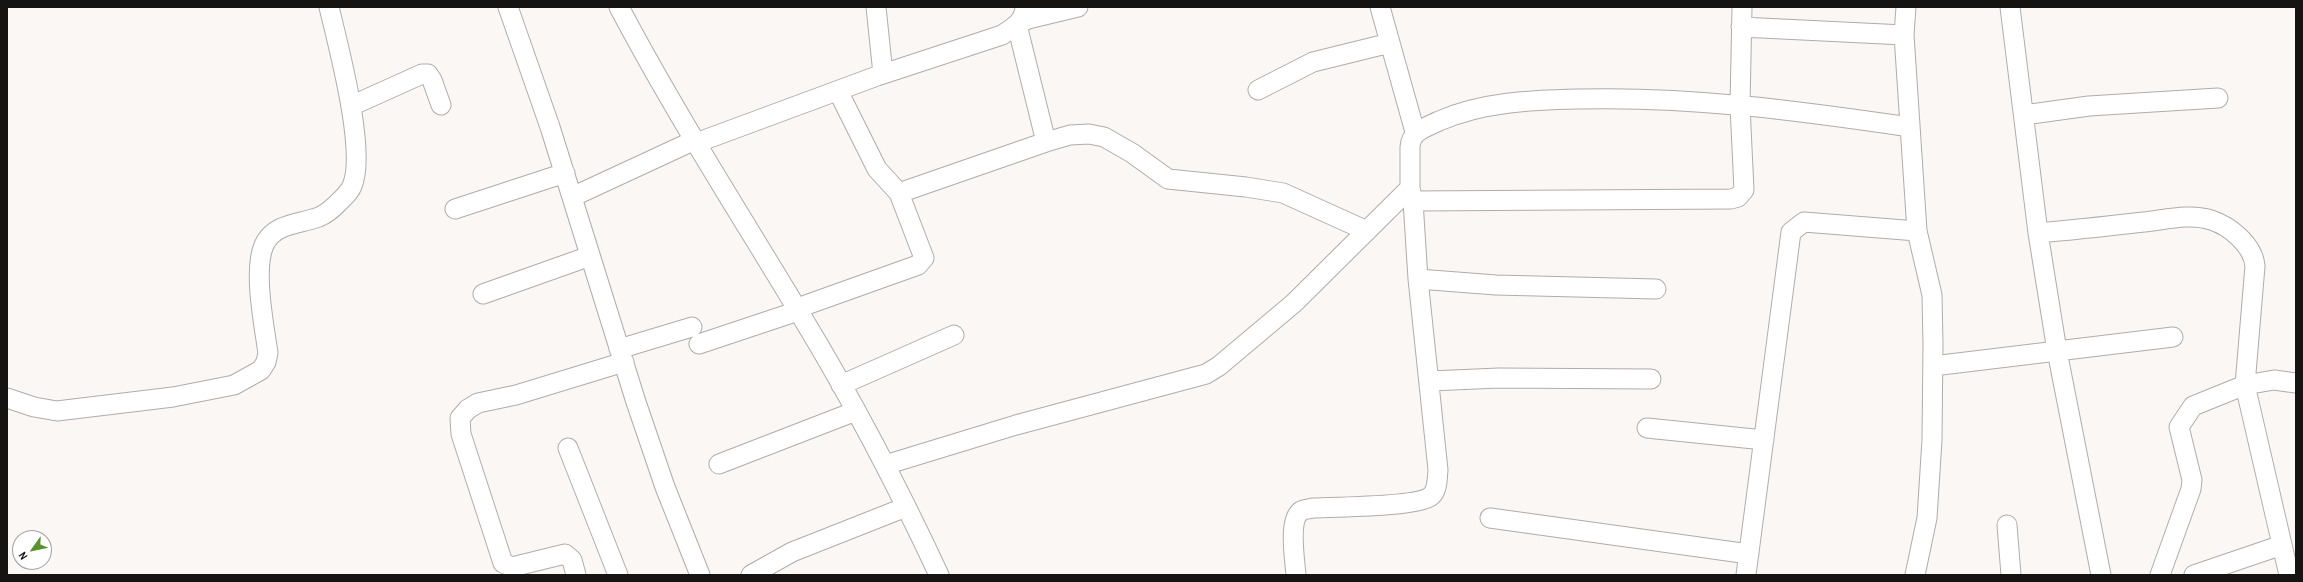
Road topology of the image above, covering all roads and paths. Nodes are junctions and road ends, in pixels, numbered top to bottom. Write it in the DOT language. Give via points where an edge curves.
graph roads {
  1 [pos="329,7"];
  2 [pos="508,7"];
  3 [pos="618,7"];
  4 [pos="876,7"];
  5 [pos="1025,7"];
  6 [pos="1078,7"];
  7 [pos="1380,7"];
  8 [pos="1742,7"];
  9 [pos="1906,7"];
  10 [pos="2010,7"];
  11 [pos="1017,25"];
  12 [pos="1742,27"];
  13 [pos="1904,35"];
  14 [pos="1390,43"];
  15 [pos="883,74"];
  16 [pos="1258,90"];
  17 [pos="838,91"];
  18 [pos="2218,98"];
  19 [pos="441,105"];
  20 [pos="351,106"];
  21 [pos="1740,106"];
  22 [pos="2024,115"];
  23 [pos="1910,127"];
  24 [pos="1416,132"];
  25 [pos="695,142"];
  26 [pos="1046,142"];
  27 [pos="565,173"];
  28 [pos="899,193"];
  29 [pos="1412,194"];
  30 [pos="572,197"];
  31 [pos="455,209"];
  32 [pos="1917,230"];
  33 [pos="1367,231"];
  34 [pos="2038,233"];
  35 [pos="590,256"];
  36 [pos="1418,280"];
  37 [pos="1656,289"];
  38 [pos="483,294"];
  39 [pos="798,311"];
  40 [pos="692,326"];
  41 [pos="954,335"];
  42 [pos="2172,337"];
  43 [pos="699,344"];
  44 [pos="2057,351"];
  45 [pos="622,356"];
  46 [pos="1933,366"];
  47 [pos="1651,379"];
  48 [pos="1430,381"];
  49 [pos="2296,383"];
  50 [pos="841,385"];
  51 [pos="2245,385"];
  52 [pos="7,398"];
  53 [pos="856,411"];
  54 [pos="1647,428"];
  55 [pos="1764,440"];
  56 [pos="568,448"];
  57 [pos="718,464"];
  58 [pos="885,465"];
  59 [pos="906,507"];
  60 [pos="1490,518"];
  61 [pos="2007,525"];
  62 [pos="2282,545"];
  63 [pos="1749,554"];
  64 [pos="507,571"];
  65 [pos="576,575"];
  66 [pos="618,575"];
  67 [pos="700,575"];
  68 [pos="751,575"];
  69 [pos="939,575"];
  70 [pos="1296,575"];
  71 [pos="1746,575"];
  72 [pos="1915,575"];
  73 [pos="2012,575"];
  74 [pos="2101,575"];
  75 [pos="2160,575"];
  76 [pos="2194,575"];
  77 [pos="2289,575"];
  1 -- 20 [label="street"];
  2 -- 27 [label="street"];
  3 -- 25 [label="street"];
  4 -- 15 [label="street"];
  5 -- 11 [label="street" via="1024,17"];
  6 -- 11 [label="street" via="1028,19"];
  7 -- 14 [label="street"];
  8 -- 12 [label="street"];
  9 -- 13 [label="street"];
  10 -- 22 [label="street"];
  11 -- 15 [label="street" via="1002,35"];
  11 -- 26 [label="street"];
  12 -- 13 [label="street"];
  12 -- 21 [label="street"];
  13 -- 23 [label="street"];
  14 -- 16 [label="street" via="1313,62"];
  14 -- 24 [label="street"];
  15 -- 17 [label="street"];
  17 -- 25 [label="street"];
  17 -- 28 [label="street" via="877,169"];
  18 -- 22 [label="street" via="2088,106"];
  19 -- 20 [label="street" via="432,80 428,74 422,74"];
  20 -- 52 [label="street" via="356,155 352,187 327,213 276,231 267,239 262,250 259,268 268,353 261,370 234,385 174,397 100,407 48,410"];
  21 -- 23 [label="street" via="1800,111"];
  21 -- 24 [label="street" via="1660,99 1531,100 1482,107 1449,117"];
  21 -- 29 [label="street" via="1744,190 1738,197"];
  22 -- 34 [label="street"];
  23 -- 32 [label="street"];
  24 -- 29 [label="street" via="1410,141"];
  25 -- 30 [label="street"];
  25 -- 39 [label="street"];
  26 -- 28 [label="street"];
  26 -- 33 [label="street" via="1070,135 1090,134 1104,137 1168,179 1283,193"];
  27 -- 30 [label="street"];
  27 -- 31 [label="street"];
  28 -- 39 [label="street" via="924,258 918,265 806,305"];
  29 -- 33 [label="street"];
  29 -- 36 [label="street"];
  30 -- 35 [label="street"];
  32 -- 46 [label="street" via="1932,295"];
  32 -- 55 [label="street" via="1804,222 1791,232"];
  33 -- 58 [label="street" via="1294,303 1220,366 1206,374 1016,425"];
  34 -- 44 [label="street"];
  34 -- 51 [label="street" via="2200,218 2211,220 2241,239 2252,253 2255,266"];
  35 -- 38 [label="street"];
  35 -- 45 [label="street"];
  36 -- 37 [label="street" via="1496,285"];
  36 -- 48 [label="street"];
  39 -- 43 [label="street"];
  39 -- 50 [label="street"];
  40 -- 45 [label="street"];
  41 -- 50 [label="street"];
  42 -- 44 [label="street"];
  44 -- 46 [label="street"];
  44 -- 74 [label="street"];
  45 -- 64 [label="street" via="516,395 478,404 468,409 460,418 463,442 498,553"];
  45 -- 67 [label="street" via="665,487"];
  46 -- 72 [label="street" via="1927,518"];
  47 -- 48 [label="street" via="1499,378"];
  48 -- 70 [label="street" via="1438,470 1436,490 1431,497 1402,504 1313,508 1300,512 1296,517 1293,536"];
  49 -- 51 [label="street" via="2274,380"];
  50 -- 53 [label="street"];
  51 -- 62 [label="street"];
  51 -- 75 [label="street" via="2193,406 2179,427 2192,480 2191,489"];
  53 -- 57 [label="street"];
  53 -- 58 [label="street"];
  54 -- 55 [label="street"];
  55 -- 63 [label="street"];
  56 -- 66 [label="street"];
  58 -- 59 [label="street"];
  59 -- 68 [label="street" via="792,552"];
  59 -- 69 [label="street"];
  60 -- 63 [label="street"];
  61 -- 73 [label="street"];
  62 -- 76 [label="street"];
  62 -- 77 [label="street"];
  63 -- 71 [label="street"];
  64 -- 65 [label="street" via="512,567 565,554 572,560"];
}
